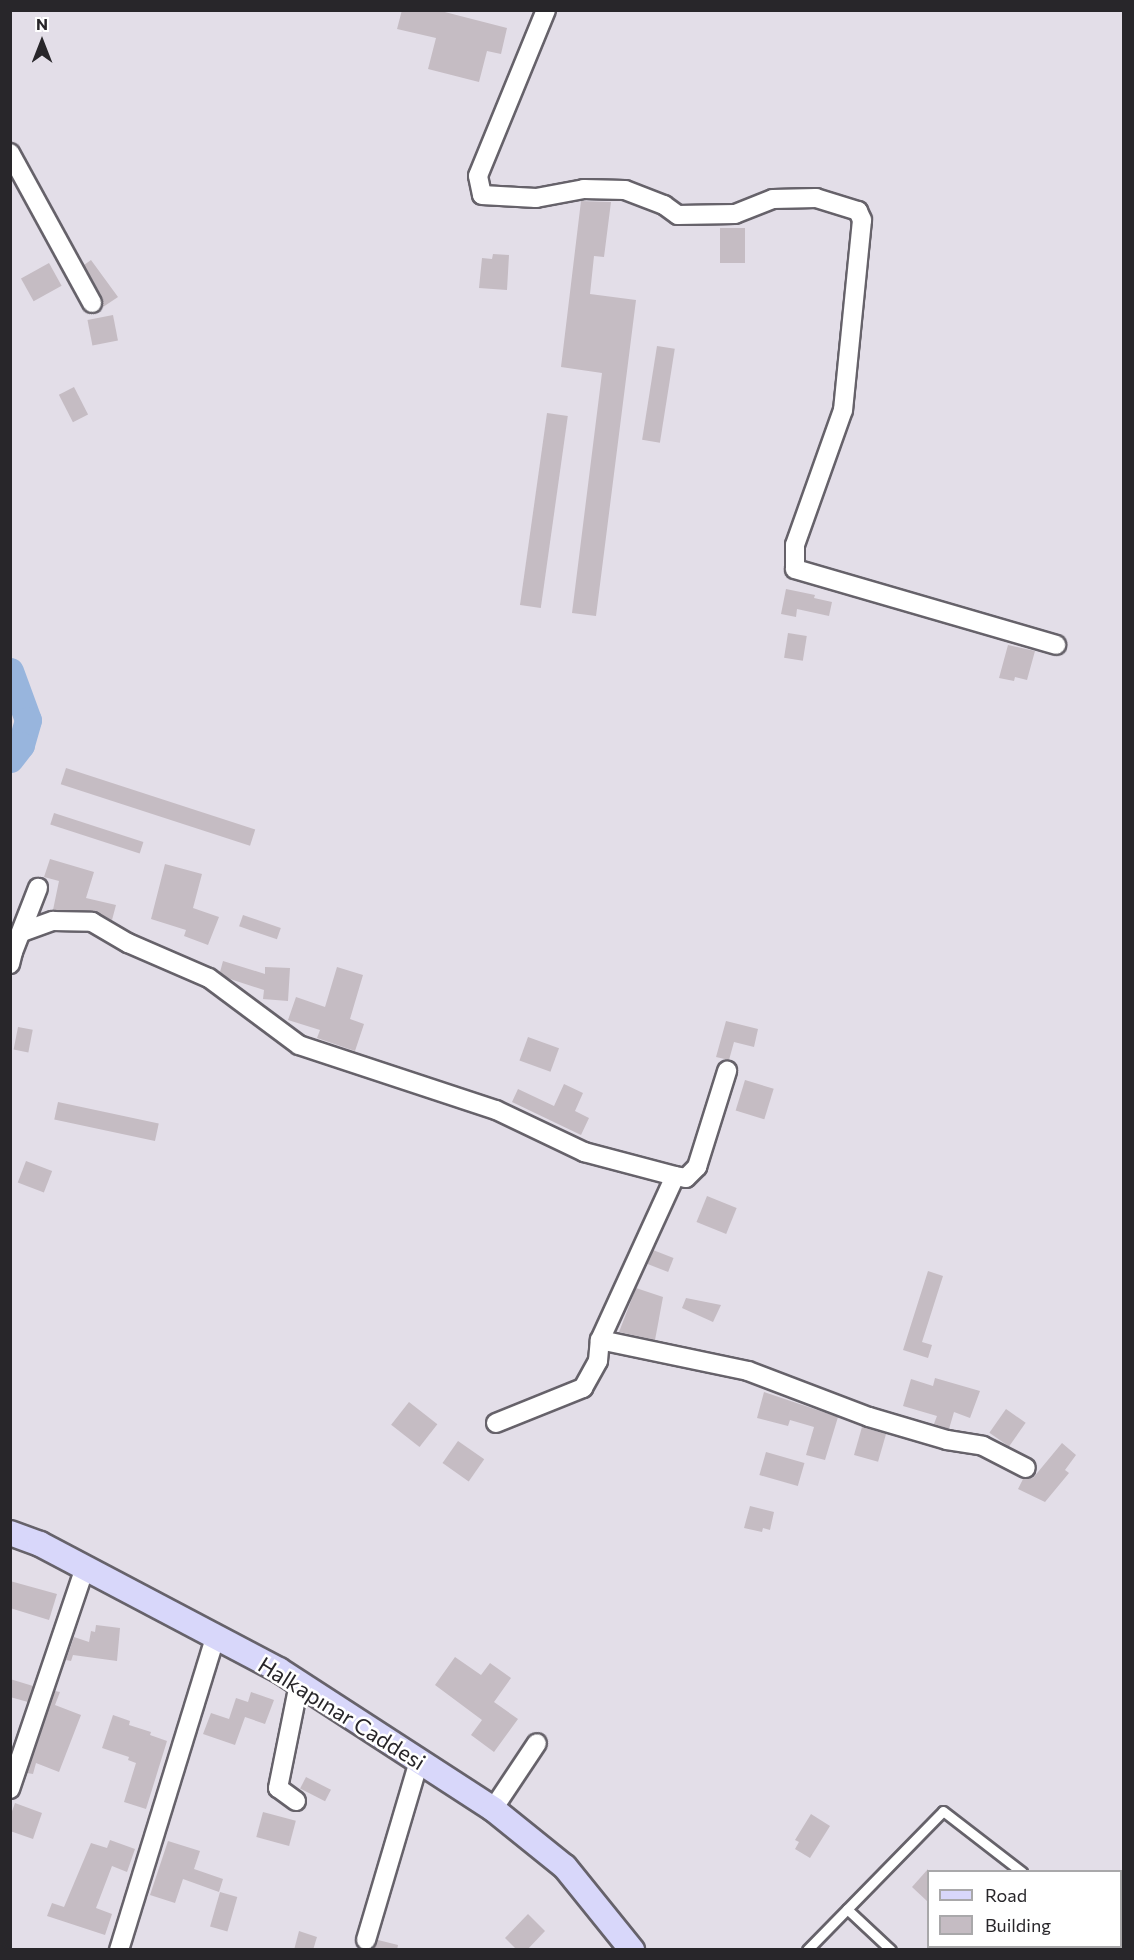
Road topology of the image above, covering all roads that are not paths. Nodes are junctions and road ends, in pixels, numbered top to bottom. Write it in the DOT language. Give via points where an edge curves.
graph roads {
  1 [pos="546,10"];
  2 [pos="10,153"];
  3 [pos="92,303"];
  4 [pos="1056,645"];
  5 [pos="38,888"];
  6 [pos="22,932"];
  7 [pos="10,964"];
  8 [pos="728,1071"];
  9 [pos="675,1176"];
  10 [pos="600,1340"];
  11 [pos="496,1423"];
  12 [pos="1026,1468"];
  13 [pos="10,1533"];
  14 [pos="85,1568"];
  15 [pos="215,1637"];
  16 [pos="299,1684"];
  17 [pos="537,1743"];
  18 [pos="419,1761"];
  19 [pos="10,1789"];
  20 [pos="296,1801"];
  21 [pos="493,1809"];
  22 [pos="1019,1870"];
  23 [pos="847,1909"];
  24 [pos="366,1940"];
  25 [pos="119,1950"];
  26 [pos="632,1950"];
  27 [pos="807,1950"];
  28 [pos="891,1950"];
  1 -- 4 [label="street" via="478,176 482,195 536,198 584,189 625,190 664,205 678,215 735,214 773,199 816,198 858,211 862,220 843,410 795,545 795,569"];
  2 -- 3 [label="street"];
  5 -- 6 [label="street"];
  6 -- 7 [label="street"];
  6 -- 9 [label="street" via="53,921 92,922 128,943 209,978 299,1045 496,1110 584,1152"];
  8 -- 9 [label="street" via="697,1167 686,1178"];
  9 -- 10 [label="street"];
  10 -- 11 [label="street" via="597,1360 583,1388"];
  10 -- 12 [label="street" via="748,1371 869,1417 947,1440 983,1446"];
  13 -- 14 [label="main road, Halkapınar Caddesi"];
  14 -- 15 [label="main road, Halkapınar Caddesi"];
  14 -- 19 [label="street"];
  15 -- 16 [label="main road, Halkapınar Caddesi"];
  15 -- 25 [label="street"];
  16 -- 18 [label="main road, Halkapınar Caddesi"];
  16 -- 20 [label="street" via="278,1788"];
  17 -- 21 [label="street"];
  18 -- 21 [label="main road, Halkapınar Caddesi"];
  18 -- 24 [label="street"];
  21 -- 26 [label="main road, Halkapınar Caddesi" via="565,1867"];
  22 -- 23 [label="lane" via="943,1811"];
  23 -- 27 [label="lane"];
  23 -- 28 [label="lane"];
}
